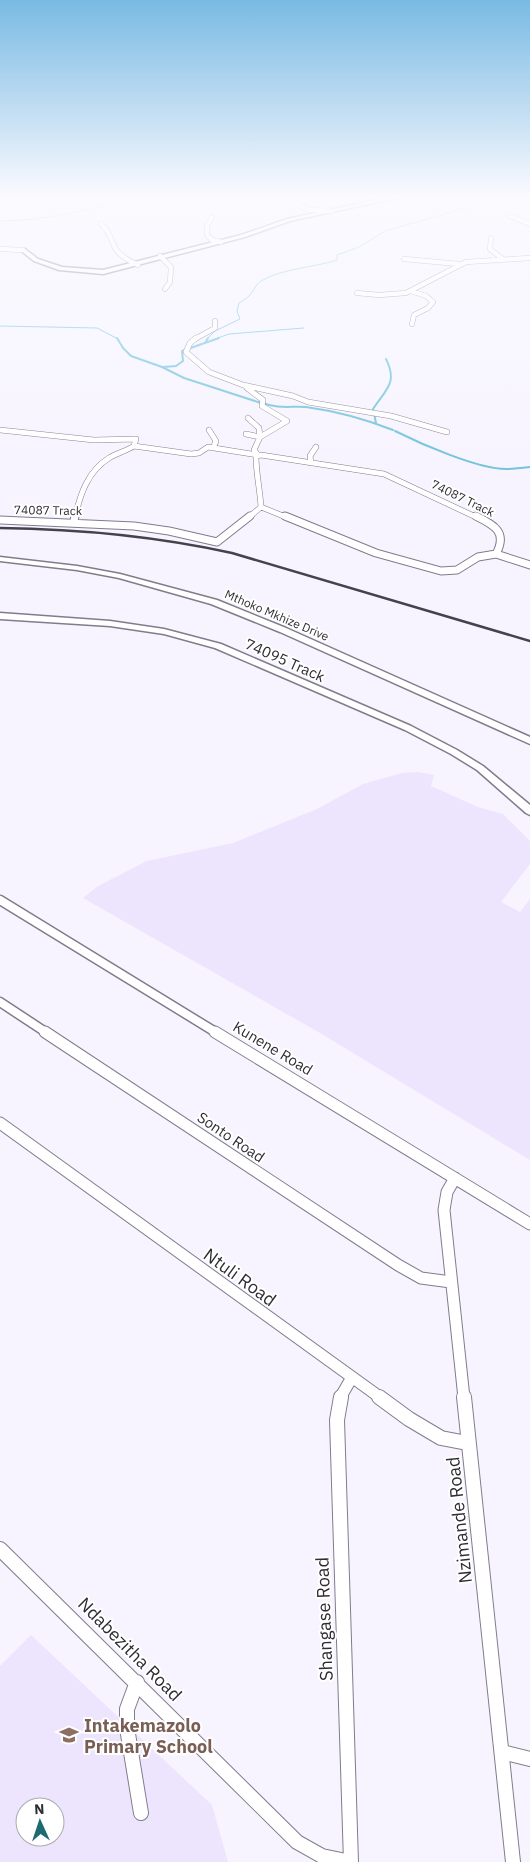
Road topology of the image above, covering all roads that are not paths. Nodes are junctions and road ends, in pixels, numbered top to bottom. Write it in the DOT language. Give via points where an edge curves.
graph roads {
  1 [pos="170,284"];
  2 [pos="424,284"];
  3 [pos="165,289"];
  4 [pos="411,291"];
  5 [pos="357,293"];
  6 [pos="215,321"];
  7 [pos="412,324"];
  8 [pos="243,385"];
  9 [pos="248,418"];
  10 [pos="0,430"];
  11 [pos="209,430"];
  12 [pos="447,432"];
  13 [pos="246,434"];
  14 [pos="260,437"];
  15 [pos="134,446"];
  16 [pos="316,447"];
  17 [pos="213,448"];
  18 [pos="258,455"];
  19 [pos="311,462"];
  20 [pos="261,507"];
  21 [pos="0,520"];
  22 [pos="74,521"];
  23 [pos="496,554"];
  24 [pos="0,559"];
  25 [pos="530,565"];
  26 [pos="0,616"];
  27 [pos="530,741"];
  28 [pos="530,811"];
  29 [pos="0,900"];
  30 [pos="0,1002"];
  31 [pos="0,1123"];
  32 [pos="455,1178"];
  33 [pos="530,1224"];
  34 [pos="450,1282"];
  35 [pos="351,1379"];
  36 [pos="467,1443"];
  37 [pos="0,1549"];
  38 [pos="136,1682"];
  39 [pos="502,1752"];
  40 [pos="530,1759"];
  41 [pos="141,1813"];
  42 [pos="351,1862"];
  43 [pos="513,1862"];
  1 -- 3 [label="street"];
  2 -- 4 [label="street"];
  4 -- 5 [label="street" via="378,295"];
  4 -- 7 [label="street" via="433,302 414,315"];
  6 -- 8 [label="street" via="215,328 201,334 187,346 186,352 210,372"];
  8 -- 12 [label="street" via="308,402 391,416"];
  8 -- 14 [label="street" via="262,400 262,406 287,420"];
  9 -- 14 [label="street" via="259,428"];
  10 -- 15 [label="street" via="94,440 136,439"];
  11 -- 17 [label="street" via="216,441"];
  13 -- 14 [label="street"];
  14 -- 18 [label="street" via="254,450"];
  15 -- 17 [label="street" via="191,454"];
  15 -- 22 [label="street" via="106,460 88,479 81,491"];
  16 -- 19 [label="street" via="310,456"];
  17 -- 18 [label="street, 74087 Track"];
  18 -- 19 [label="street, 74087 Track"];
  18 -- 20 [label="street" via="256,480"];
  19 -- 23 [label="street, 74087 Track" via="384,474 471,513 491,524 502,535 502,544"];
  20 -- 22 [label="street, 74087 Track" via="217,542 157,528"];
  20 -- 23 [label="street" via="376,553 441,571 457,570 478,557"];
  21 -- 22 [label="street, 74087 Track"];
  23 -- 25 [label="street"];
  24 -- 27 [label="street, Mthoko Mkhize Drive" via="120,576 214,602"];
  26 -- 28 [label="street, 74095 Track" via="129,624 218,646 408,728 454,752 480,768"];
  29 -- 32 [label="street, Kunene Road"];
  30 -- 34 [label="street, Sonto Road" via="398,1266 421,1278"];
  31 -- 35 [label="street, Ntuli Road"];
  32 -- 33 [label="street, Kunene Road"];
  32 -- 34 [label="street, Nzimande Road" via="444,1200"];
  34 -- 36 [label="street, Nzimande Road"];
  35 -- 36 [label="street, Ntuli Road" via="430,1433"];
  35 -- 42 [label="street, Shangase Road" via="339,1400 337,1420"];
  36 -- 39 [label="street, Nzimande Road"];
  37 -- 38 [label="street, Ndabezitha Road"];
  38 -- 41 [label="street" via="127,1709 127,1728"];
  38 -- 42 [label="street, Ndabezitha Road" via="297,1842 311,1852"];
  39 -- 40 [label="street"];
  39 -- 43 [label="street, Nzimande Road"];
}
